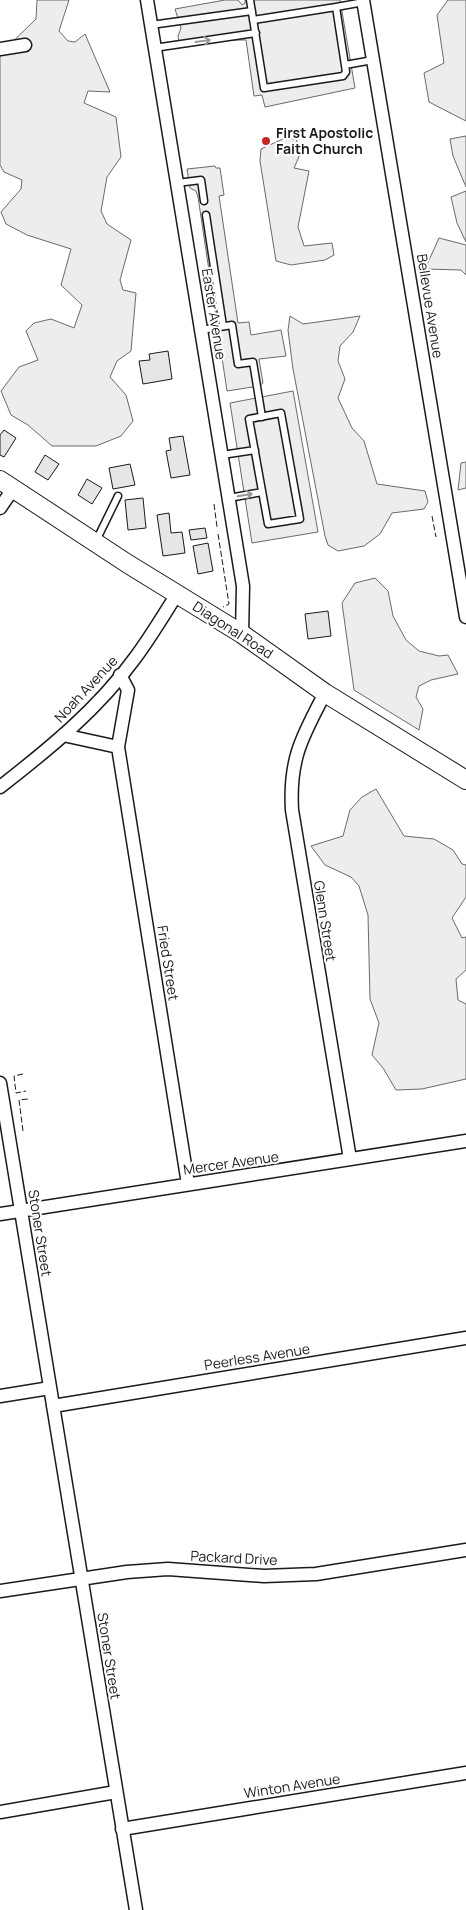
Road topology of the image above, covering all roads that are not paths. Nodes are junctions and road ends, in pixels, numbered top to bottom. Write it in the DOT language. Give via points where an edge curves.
graph roads {
  1 [pos="147,0"];
  2 [pos="250,0"];
  3 [pos="364,1"];
  4 [pos="336,7"];
  5 [pos="252,11"];
  6 [pos="254,20"];
  7 [pos="151,25"];
  8 [pos="256,33"];
  9 [pos="25,45"];
  10 [pos="154,48"];
  11 [pos="0,49"];
  12 [pos="373,60"];
  13 [pos="345,65"];
  14 [pos="177,184"];
  15 [pos="204,201"];
  16 [pos="206,215"];
  17 [pos="223,326"];
  18 [pos="201,330"];
  19 [pos="262,416"];
  20 [pos="255,450"];
  21 [pos="222,456"];
  22 [pos="7,484"];
  23 [pos="262,492"];
  24 [pos="118,496"];
  25 [pos="228,498"];
  26 [pos="0,508"];
  27 [pos="96,543"];
  28 [pos="176,594"];
  29 [pos="466,617"];
  30 [pos="242,634"];
  31 [pos="120,676"];
  32 [pos="325,693"];
  33 [pos="63,735"];
  34 [pos="118,747"];
  35 [pos="466,780"];
  36 [pos="0,787"];
  37 [pos="0,1083"];
  38 [pos="466,1141"];
  39 [pos="350,1159"];
  40 [pos="188,1184"];
  41 [pos="21,1211"];
  42 [pos="0,1214"];
  43 [pos="466,1338"];
  44 [pos="50,1388"];
  45 [pos="0,1396"];
  46 [pos="53,1406"];
  47 [pos="466,1550"];
  48 [pos="82,1578"];
  49 [pos="0,1592"];
  50 [pos="466,1773"];
  51 [pos="116,1792"];
  52 [pos="0,1812"];
  53 [pos="122,1829"];
  54 [pos="136,1910"];
  1 -- 7 [label="street, Easter Avenue"];
  2 -- 5 [label="lane"];
  3 -- 4 [label="lane"];
  3 -- 12 [label="street, Bellevue Avenue"];
  4 -- 6 [label="lane"];
  4 -- 13 [label="lane"];
  5 -- 6 [label="lane"];
  5 -- 7 [label="lane"];
  6 -- 8 [label="lane"];
  7 -- 10 [label="street, Easter Avenue"];
  10 -- 8 [label="lane, one-way"];
  8 -- 13 [label="lane" via="264,88 343,76"];
  9 -- 11 [label="street"];
  10 -- 14 [label="street, Easter Avenue"];
  12 -- 13 [label="lane"];
  12 -- 29 [label="street, Bellevue Avenue"];
  14 -- 15 [label="lane" via="201,180"];
  14 -- 18 [label="street, Easter Avenue"];
  16 -- 17 [label="lane"];
  17 -- 18 [label="lane"];
  17 -- 19 [label="lane" via="232,325 238,364 253,362"];
  18 -- 21 [label="street, Easter Avenue"];
  19 -- 20 [label="lane" via="249,419"];
  19 -- 23 [label="lane" via="281,413 300,518 268,524"];
  20 -- 21 [label="lane"];
  20 -- 23 [label="lane"];
  21 -- 25 [label="street, Easter Avenue"];
  22 -- 26 [label="street"];
  22 -- 27 [label="street, Diagonal Road"];
  25 -- 23 [label="lane, one-way"];
  24 -- 27 [label="lane"];
  25 -- 30 [label="street, Easter Avenue" via="243,586"];
  27 -- 28 [label="street, Diagonal Road"];
  28 -- 30 [label="street, Diagonal Road"];
  28 -- 31 [label="street, Noah Avenue"];
  30 -- 32 [label="street, Diagonal Road"];
  31 -- 33 [label="street, Noah Avenue"];
  31 -- 34 [label="street, Fried Street" via="128,690"];
  32 -- 35 [label="street, Diagonal Road"];
  32 -- 39 [label="street, Glenn Street" via="303,734 295,757 291,803"];
  33 -- 34 [label="street"];
  33 -- 36 [label="street, Noah Avenue"];
  34 -- 40 [label="street, Fried Street"];
  37 -- 41 [label="street, Stoner Street"];
  38 -- 39 [label="street, Mercer Avenue"];
  39 -- 40 [label="street, Mercer Avenue"];
  40 -- 41 [label="street, Mercer Avenue"];
  41 -- 42 [label="street, Mercer Avenue"];
  41 -- 44 [label="street, Stoner Street"];
  43 -- 46 [label="street, Peerless Avenue"];
  44 -- 45 [label="street"];
  44 -- 46 [label="street, Stoner Street"];
  46 -- 48 [label="street, Stoner Street"];
  47 -- 48 [label="street, Packard Drive" via="316,1574 264,1576 168,1569"];
  48 -- 49 [label="street, Packard Drive"];
  48 -- 51 [label="street, Stoner Street"];
  50 -- 53 [label="street, Winton Avenue"];
  51 -- 52 [label="street"];
  51 -- 53 [label="street, Stoner Street"];
  53 -- 54 [label="street, Stoner Street"];
}
